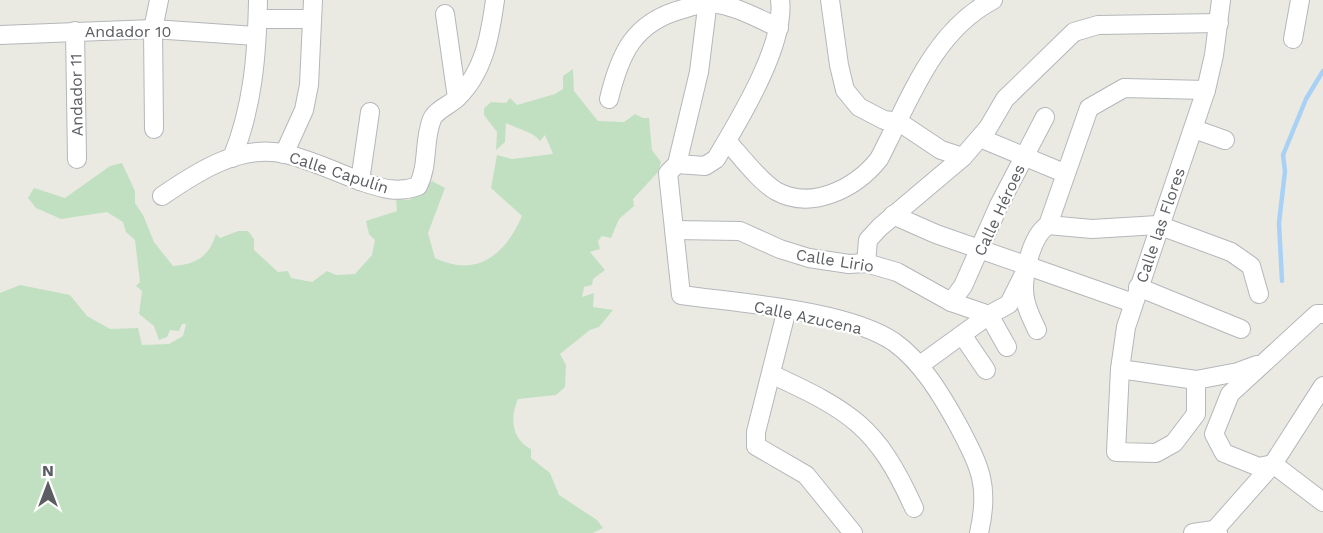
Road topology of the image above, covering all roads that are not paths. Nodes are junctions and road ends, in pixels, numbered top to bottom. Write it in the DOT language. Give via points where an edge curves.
graph roads {
  1 [pos="159,0"];
  2 [pos="258,0"];
  3 [pos="313,0"];
  4 [pos="495,0"];
  5 [pos="780,0"];
  6 [pos="830,0"];
  7 [pos="993,0"];
  8 [pos="1221,0"];
  9 [pos="1300,0"];
  10 [pos="708,1"];
  11 [pos="444,14"];
  12 [pos="312,19"];
  13 [pos="1219,23"];
  14 [pos="257,27"];
  15 [pos="779,28"];
  16 [pos="153,29"];
  17 [pos="75,31"];
  18 [pos="0,35"];
  19 [pos="1293,39"];
  20 [pos="1206,90"];
  21 [pos="457,98"];
  22 [pos="609,99"];
  23 [pos="370,112"];
  24 [pos="1045,117"];
  25 [pos="899,122"];
  26 [pos="154,129"];
  27 [pos="1194,129"];
  28 [pos="980,138"];
  29 [pos="1225,140"];
  30 [pos="727,141"];
  31 [pos="284,154"];
  32 [pos="1023,156"];
  33 [pos="963,157"];
  34 [pos="232,158"];
  35 [pos="76,159"];
  36 [pos="677,164"];
  37 [pos="1064,173"];
  38 [pos="360,181"];
  39 [pos="162,196"];
  40 [pos="893,215"];
  41 [pos="1048,225"];
  42 [pos="1158,225"];
  43 [pos="674,230"];
  44 [pos="980,250"];
  45 [pos="866,263"];
  46 [pos="1028,266"];
  47 [pos="1259,294"];
  48 [pos="1136,295"];
  49 [pos="951,302"];
  50 [pos="787,309"];
  51 [pos="1323,314"];
  52 [pos="988,315"];
  53 [pos="1241,329"];
  54 [pos="1036,330"];
  55 [pos="963,336"];
  56 [pos="1007,347"];
  57 [pos="1267,361"];
  58 [pos="920,365"];
  59 [pos="1120,369"];
  60 [pos="986,370"];
  61 [pos="771,374"];
  62 [pos="1196,380"];
  63 [pos="1323,386"];
  64 [pos="1273,464"];
  65 [pos="1323,502"];
  66 [pos="914,508"];
  67 [pos="1215,532"];
  68 [pos="852,533"];
  69 [pos="979,533"];
  70 [pos="1193,533"];
  1 -- 16 [label="street"];
  2 -- 14 [label="street"];
  3 -- 12 [label="street"];
  4 -- 21 [label="street" via="483,59 476,76"];
  5 -- 15 [label="street"];
  6 -- 25 [label="street" via="845,90 859,107 884,120"];
  7 -- 25 [label="street" via="957,26 934,51"];
  8 -- 13 [label="street, Calle las Flores"];
  9 -- 19 [label="street"];
  10 -- 15 [label="street" via="742,10"];
  10 -- 22 [label="street" via="650,21 623,55"];
  10 -- 36 [label="street" via="699,72"];
  11 -- 21 [label="street"];
  12 -- 14 [label="street, Andador 10"];
  12 -- 31 [label="street" via="304,110"];
  13 -- 20 [label="street, Calle las Flores"];
  13 -- 28 [label="street" via="1098,25 1074,32 1005,99"];
  14 -- 16 [label="street, Andador 10"];
  14 -- 34 [label="street" via="252,99"];
  15 -- 30 [label="street" via="759,81"];
  16 -- 17 [label="street, Andador 10"];
  16 -- 26 [label="street"];
  17 -- 18 [label="street, Andador 10"];
  17 -- 35 [label="street, Andador 11"];
  20 -- 27 [label="street, Calle las Flores"];
  20 -- 37 [label="street" via="1124,88 1089,108"];
  21 -- 38 [label="street, Calle Capulín" via="433,116 426,145 426,172 418,186 404,191"];
  23 -- 38 [label="street"];
  24 -- 32 [label="street, Calle Héroes"];
  25 -- 30 [label="street" via="867,174 831,195 807,199 776,191"];
  25 -- 33 [label="street" via="941,150"];
  27 -- 29 [label="street"];
  27 -- 42 [label="street, Calle las Flores"];
  28 -- 32 [label="street"];
  28 -- 33 [label="street"];
  30 -- 36 [label="street" via="716,159 705,166"];
  31 -- 34 [label="street, Calle Capulín"];
  31 -- 38 [label="street, Calle Capulín"];
  32 -- 37 [label="street"];
  32 -- 44 [label="street, Calle Héroes"];
  33 -- 40 [label="street"];
  34 -- 39 [label="street, Calle Capulín" via="200,170"];
  36 -- 43 [label="street" via="668,173"];
  37 -- 41 [label="street"];
  40 -- 44 [label="street"];
  40 -- 45 [label="street" via="868,240"];
  41 -- 42 [label="street" via="1092,230"];
  41 -- 46 [label="street" via="1032,243"];
  42 -- 47 [label="street" via="1231,252 1251,266"];
  42 -- 48 [label="street, Calle las Flores"];
  43 -- 45 [label="street, Calle Lirio" via="740,231 809,258"];
  43 -- 50 [label="street, Calle Azucena" via="681,295"];
  44 -- 46 [label="street"];
  44 -- 49 [label="street, Calle Héroes"];
  45 -- 49 [label="street, Calle Lirio" via="897,272"];
  46 -- 48 [label="street"];
  46 -- 52 [label="street" via="1009,304"];
  46 -- 54 [label="street" via="1025,301"];
  48 -- 53 [label="street"];
  48 -- 59 [label="street, Calle las Flores" via="1126,327"];
  49 -- 52 [label="street, Calle Lirio"];
  50 -- 58 [label="street, Calle Azucena" via="866,327 894,342"];
  50 -- 61 [label="street"];
  51 -- 57 [label="street" via="1317,314"];
  52 -- 55 [label="street"];
  52 -- 56 [label="street"];
  55 -- 58 [label="street"];
  55 -- 60 [label="street"];
  57 -- 62 [label="street" via="1238,372"];
  57 -- 64 [label="street" via="1230,394 1214,434 1224,453 1259,467"];
  58 -- 69 [label="street, Calle Azucena" via="976,459 984,482 985,505"];
  59 -- 62 [label="street"];
  59 -- 62 [label="street, Calle las Flores" via="1116,452 1156,453 1174,443 1196,414"];
  61 -- 66 [label="street" via="828,401 871,435 900,477"];
  61 -- 68 [label="street" via="756,446 806,475"];
  63 -- 64 [label="street"];
  64 -- 65 [label="street"];
  64 -- 67 [label="street"];
  67 -- 70 [label="street"];
}
